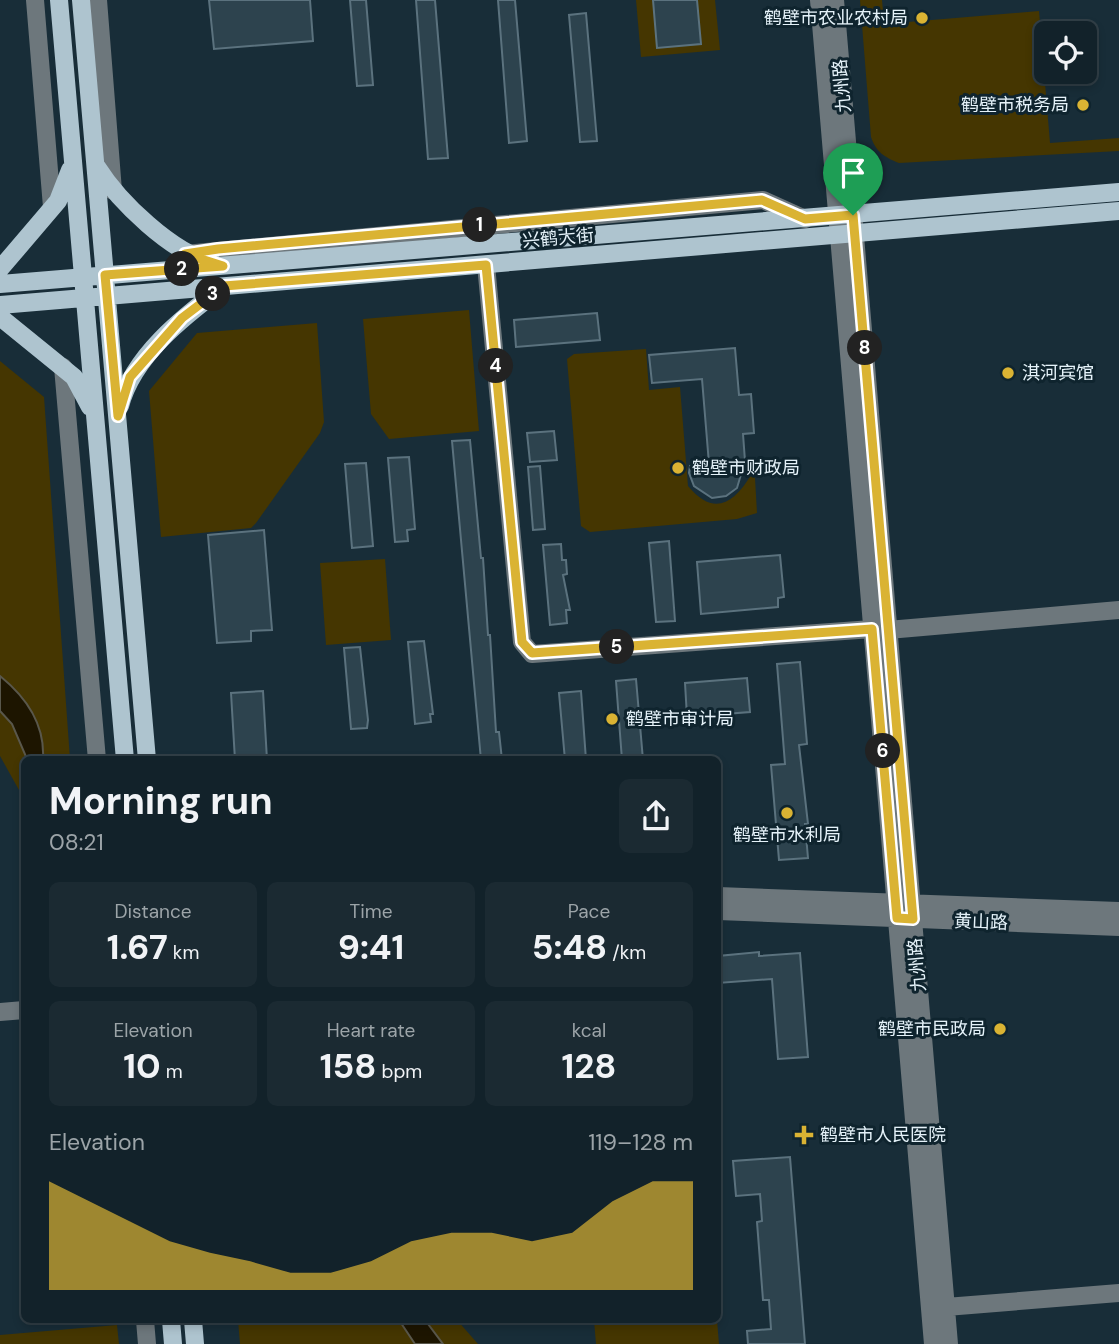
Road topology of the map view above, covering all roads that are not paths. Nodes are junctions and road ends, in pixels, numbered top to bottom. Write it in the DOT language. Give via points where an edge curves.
graph roads {
  1 [pos="35,0"];
  2 [pos="59,0"];
  3 [pos="81,0"];
  4 [pos="98,0"];
  5 [pos="819,0"];
  6 [pos="835,0"];
  7 [pos="73,160"];
  8 [pos="95,164"];
  9 [pos="113,191"];
  10 [pos="1119,192"];
  11 [pos="52,207"];
  12 [pos="1119,211"];
  13 [pos="845,215"];
  14 [pos="805,219"];
  15 [pos="847,235"];
  16 [pos="185,254"];
  17 [pos="486,265"];
  18 [pos="223,266"];
  19 [pos="0,269"];
  20 [pos="105,275"];
  21 [pos="83,277"];
  22 [pos="0,284"];
  23 [pos="224,286"];
  24 [pos="107,296"];
  25 [pos="85,298"];
  26 [pos="0,314"];
  27 [pos="63,367"];
  28 [pos="118,416"];
  29 [pos="96,422"];
  30 [pos="1119,610"];
  31 [pos="880,630"];
  32 [pos="97,756"];
  33 [pos="125,756"];
  34 [pos="147,756"];
  35 [pos="721,896"];
  36 [pos="721,911"];
  37 [pos="904,911"];
  38 [pos="1119,911"];
  39 [pos="1119,927"];
  40 [pos="21,1010"];
  41 [pos="0,1012"];
  42 [pos="1119,1293"];
  43 [pos="946,1307"];
  44 [pos="145,1323"];
  45 [pos="171,1323"];
  46 [pos="193,1323"];
  47 [pos="147,1344"];
  48 [pos="173,1344"];
  49 [pos="195,1344"];
  50 [pos="933,1344"];
  51 [pos="949,1344"];
  1 -- 11 [label="street"];
  2 -- 7 [label="main road"];
  3 -- 8 [label="main road"];
  4 -- 9 [label="street"];
  5 -- 13 [label="street, 九州路"];
  6 -- 13 [label="street, 九州路"];
  7 -- 11 [label="main road"];
  7 -- 21 [label="main road"];
  8 -- 9 [label="main road"];
  8 -- 20 [label="main road"];
  9 -- 16 [label="main road"];
  10 -- 13 [label="main road, 兴鹤大街"];
  11 -- 19 [label="main road"];
  12 -- 15 [label="main road, 兴鹤大街"];
  13 -- 14 [label="main road, 兴鹤大街"];
  13 -- 15 [label="street, 九州路"];
  14 -- 16 [label="street" via="762,200"];
  14 -- 18 [label="main road, 兴鹤大街"];
  15 -- 17 [label="main road, 兴鹤大街"];
  15 -- 31 [label="street, 九州路"];
  16 -- 18 [label="main road"];
  17 -- 23 [label="main road, 兴鹤大街"];
  17 -- 31 [label="street" via="526,649 532,653"];
  18 -- 20 [label="main road, 兴鹤大街"];
  20 -- 21 [label="main road, 兴鹤大街"];
  20 -- 24 [label="main road"];
  21 -- 22 [label="main road, 兴鹤大街"];
  21 -- 25 [label="main road"];
  23 -- 24 [label="main road, 兴鹤大街"];
  23 -- 28 [label="main road" via="182,318 130,377"];
  24 -- 25 [label="main road, 兴鹤大街"];
  24 -- 28 [label="main road"];
  25 -- 26 [label="main road, 兴鹤大街"];
  25 -- 29 [label="main road"];
  26 -- 27 [label="main road"];
  27 -- 29 [label="main road" via="81,387"];
  27 -- 32 [label="street"];
  28 -- 34 [label="main road"];
  29 -- 33 [label="main road"];
  30 -- 31 [label="street"];
  31 -- 37 [label="street, 九州路"];
  35 -- 37 [label="street, 黄山路"];
  36 -- 37 [label="street, 黄山路"];
  37 -- 38 [label="street, 黄山路"];
  37 -- 39 [label="street, 黄山路"];
  37 -- 43 [label="street, 九州路"];
  37 -- 50 [label="street, 九州路"];
  40 -- 41 [label="street"];
  42 -- 43 [label="street"];
  43 -- 51 [label="street, 九州路"];
  44 -- 47 [label="street"];
  45 -- 48 [label="main road"];
  46 -- 49 [label="main road"];
}
